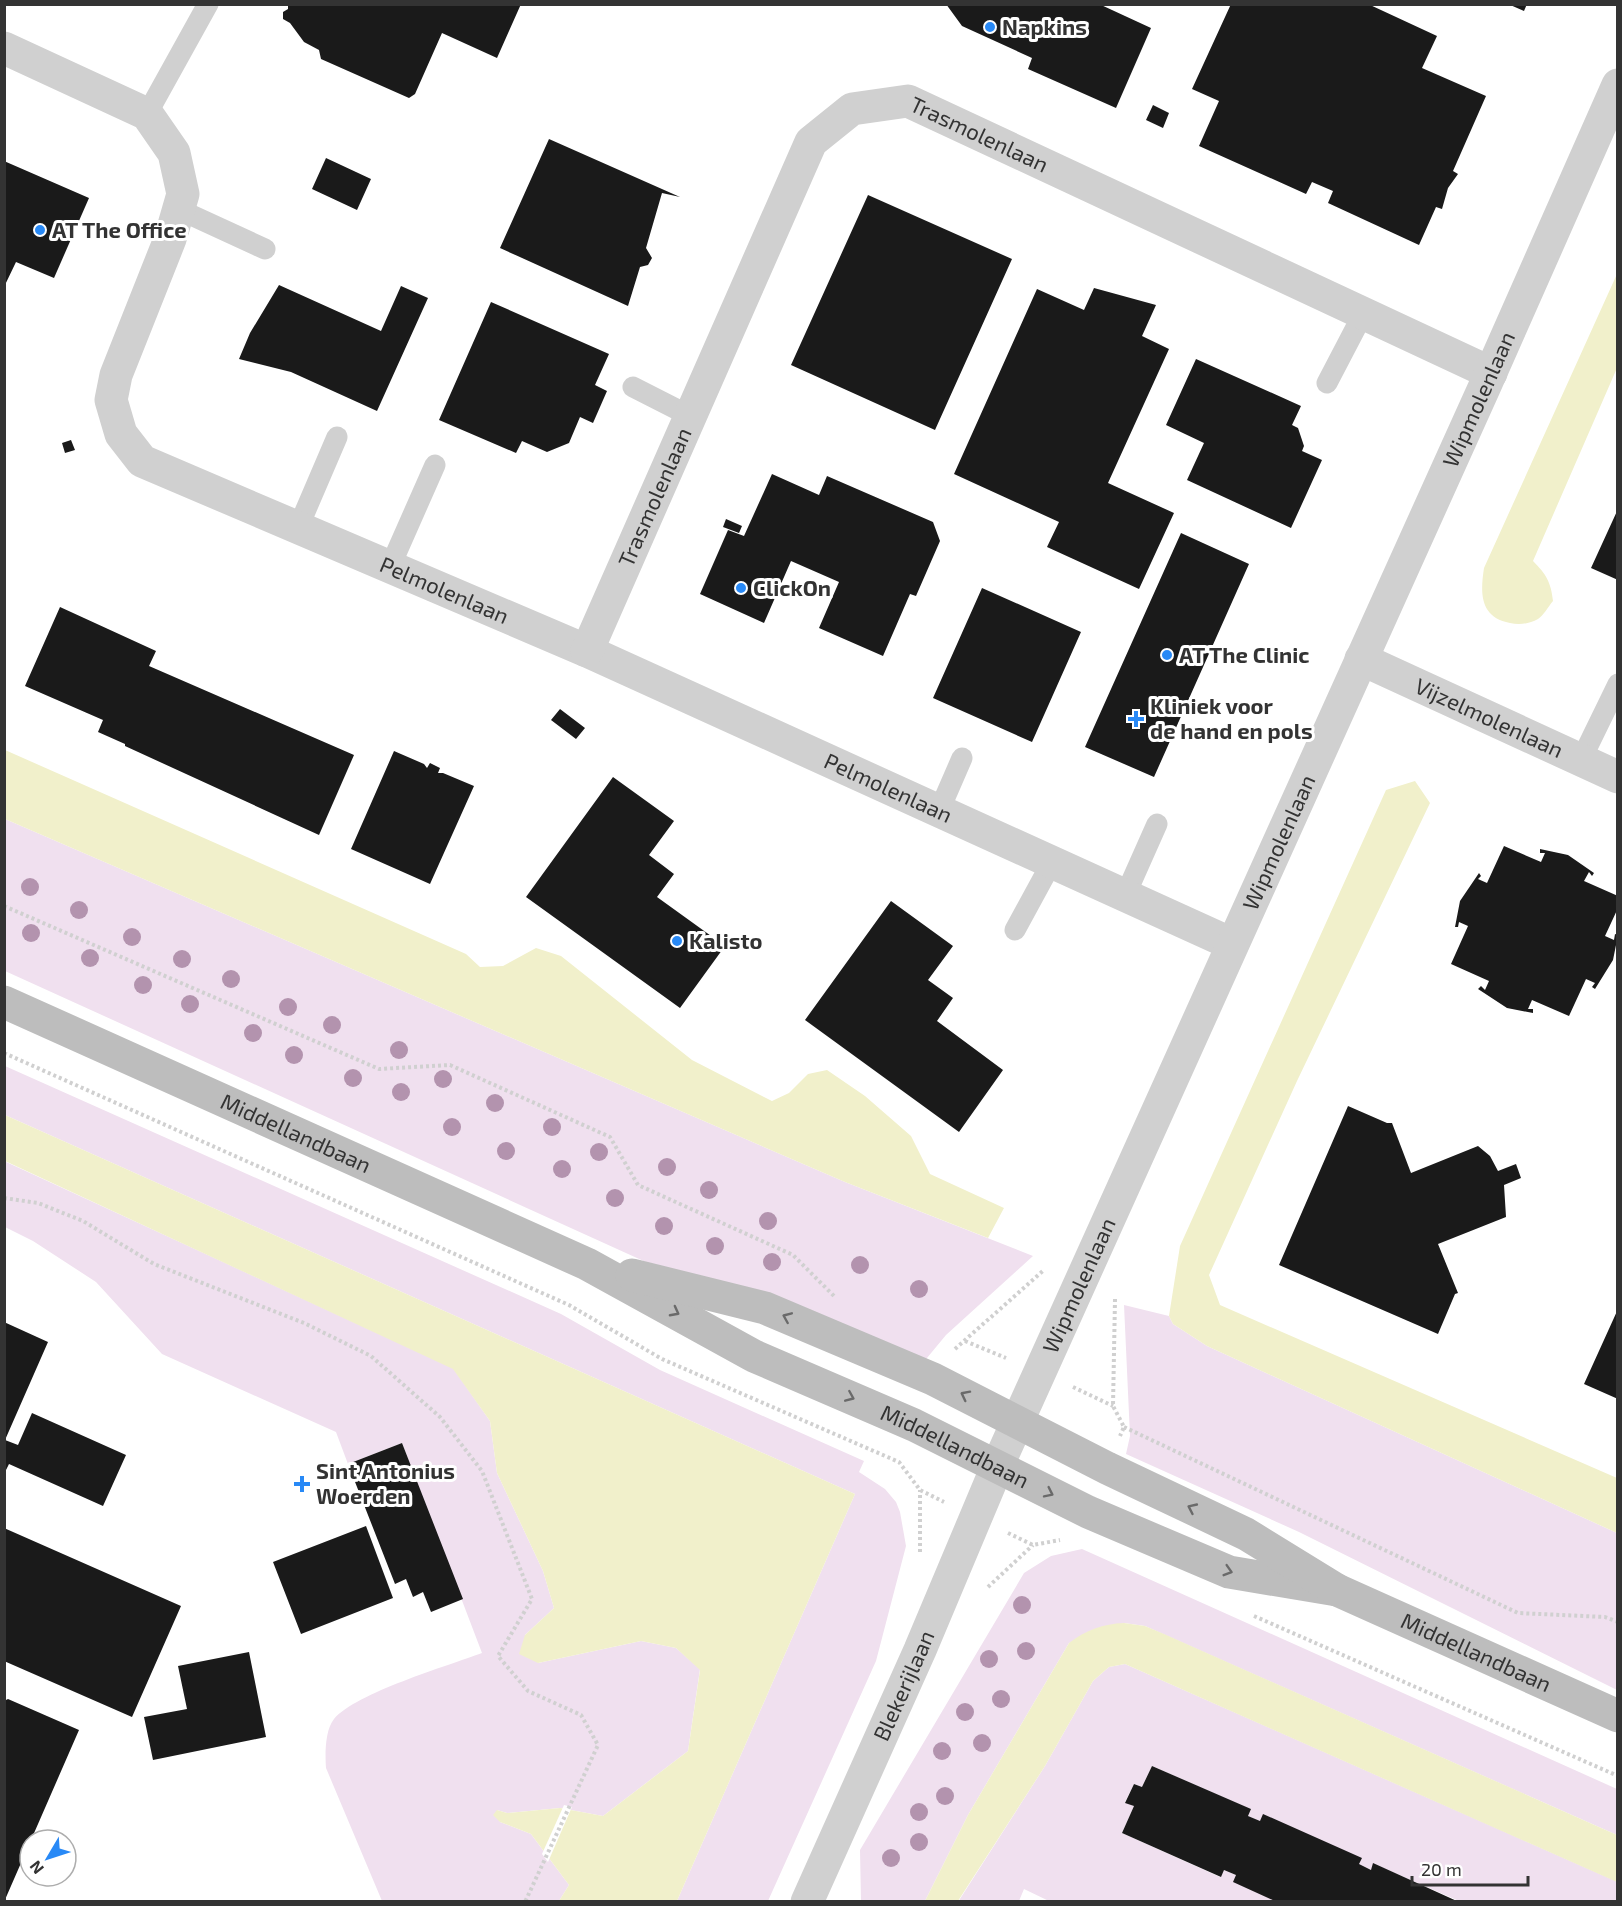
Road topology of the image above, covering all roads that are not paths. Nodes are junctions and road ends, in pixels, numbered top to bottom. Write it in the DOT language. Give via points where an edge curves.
graph roads {
  1 [pos="208,4"];
  2 [pos="4,48"];
  3 [pos="1617,85"];
  4 [pos="147,114"];
  5 [pos="178,209"];
  6 [pos="265,249"];
  7 [pos="1363,314"];
  8 [pos="1491,373"];
  9 [pos="1327,382"];
  10 [pos="633,387"];
  11 [pos="690,416"];
  12 [pos="337,437"];
  13 [pos="435,465"];
  14 [pos="298,528"];
  15 [pos="390,567"];
  16 [pos="587,651"];
  17 [pos="1361,659"];
  18 [pos="1617,684"];
  19 [pos="962,758"];
  20 [pos="1581,760"];
  21 [pos="1617,777"];
  22 [pos="939,811"];
  23 [pos="1157,824"];
  24 [pos="1052,862"];
  25 [pos="1125,896"];
  26 [pos="1015,930"];
  27 [pos="1232,945"];
  28 [pos="4,1002"];
  29 [pos="587,1264"];
  30 [pos="1017,1422"];
  31 [pos="997,1467"];
  32 [pos="1336,1590"];
  33 [pos="1617,1716"];
  34 [pos="807,1902"];
  1 -- 4 [label="lane"];
  2 -- 4 [label="street"];
  3 -- 8 [label="street, Wipmolenlaan"];
  4 -- 5 [label="street, Pelmolenlaan" via="174,153 183,194"];
  5 -- 6 [label="lane"];
  5 -- 14 [label="street, Pelmolenlaan" via="170,239 116,375 111,400 121,434 142,461"];
  7 -- 8 [label="street, Trasmolenlaan"];
  7 -- 9 [label="lane"];
  7 -- 11 [label="street, Trasmolenlaan" via="908,101 878,105 852,109 811,142"];
  8 -- 17 [label="street, Wipmolenlaan"];
  10 -- 11 [label="lane"];
  11 -- 16 [label="street, Trasmolenlaan"];
  12 -- 14 [label="lane"];
  13 -- 15 [label="lane"];
  14 -- 15 [label="street, Pelmolenlaan"];
  15 -- 16 [label="street, Pelmolenlaan"];
  16 -- 22 [label="street, Pelmolenlaan"];
  17 -- 20 [label="street, Vijzelmolenlaan"];
  17 -- 27 [label="street, Wipmolenlaan"];
  18 -- 20 [label="lane"];
  19 -- 22 [label="lane"];
  20 -- 21 [label="street, Vijzelmolenlaan"];
  22 -- 24 [label="street, Pelmolenlaan"];
  23 -- 25 [label="lane"];
  24 -- 25 [label="street, Pelmolenlaan"];
  24 -- 26 [label="lane"];
  25 -- 27 [label="street, Pelmolenlaan"];
  27 -- 30 [label="street, Wipmolenlaan"];
  28 -- 29 [label="main road, Middellandbaan"];
  30 -- 29 [label="main road, Middellandbaan, one-way" via="933,1379 765,1308"];
  29 -- 31 [label="main road, Middellandbaan, one-way" via="754,1356 914,1425"];
  30 -- 31 [label="street, Wipmolenlaan"];
  32 -- 30 [label="main road, Middellandbaan, one-way" via="1246,1534"];
  31 -- 32 [label="main road, Middellandbaan, one-way" via="1088,1512 1229,1572"];
  31 -- 34 [label="street, Blekerijlaan"];
  32 -- 33 [label="main road, Middellandbaan"];
}
